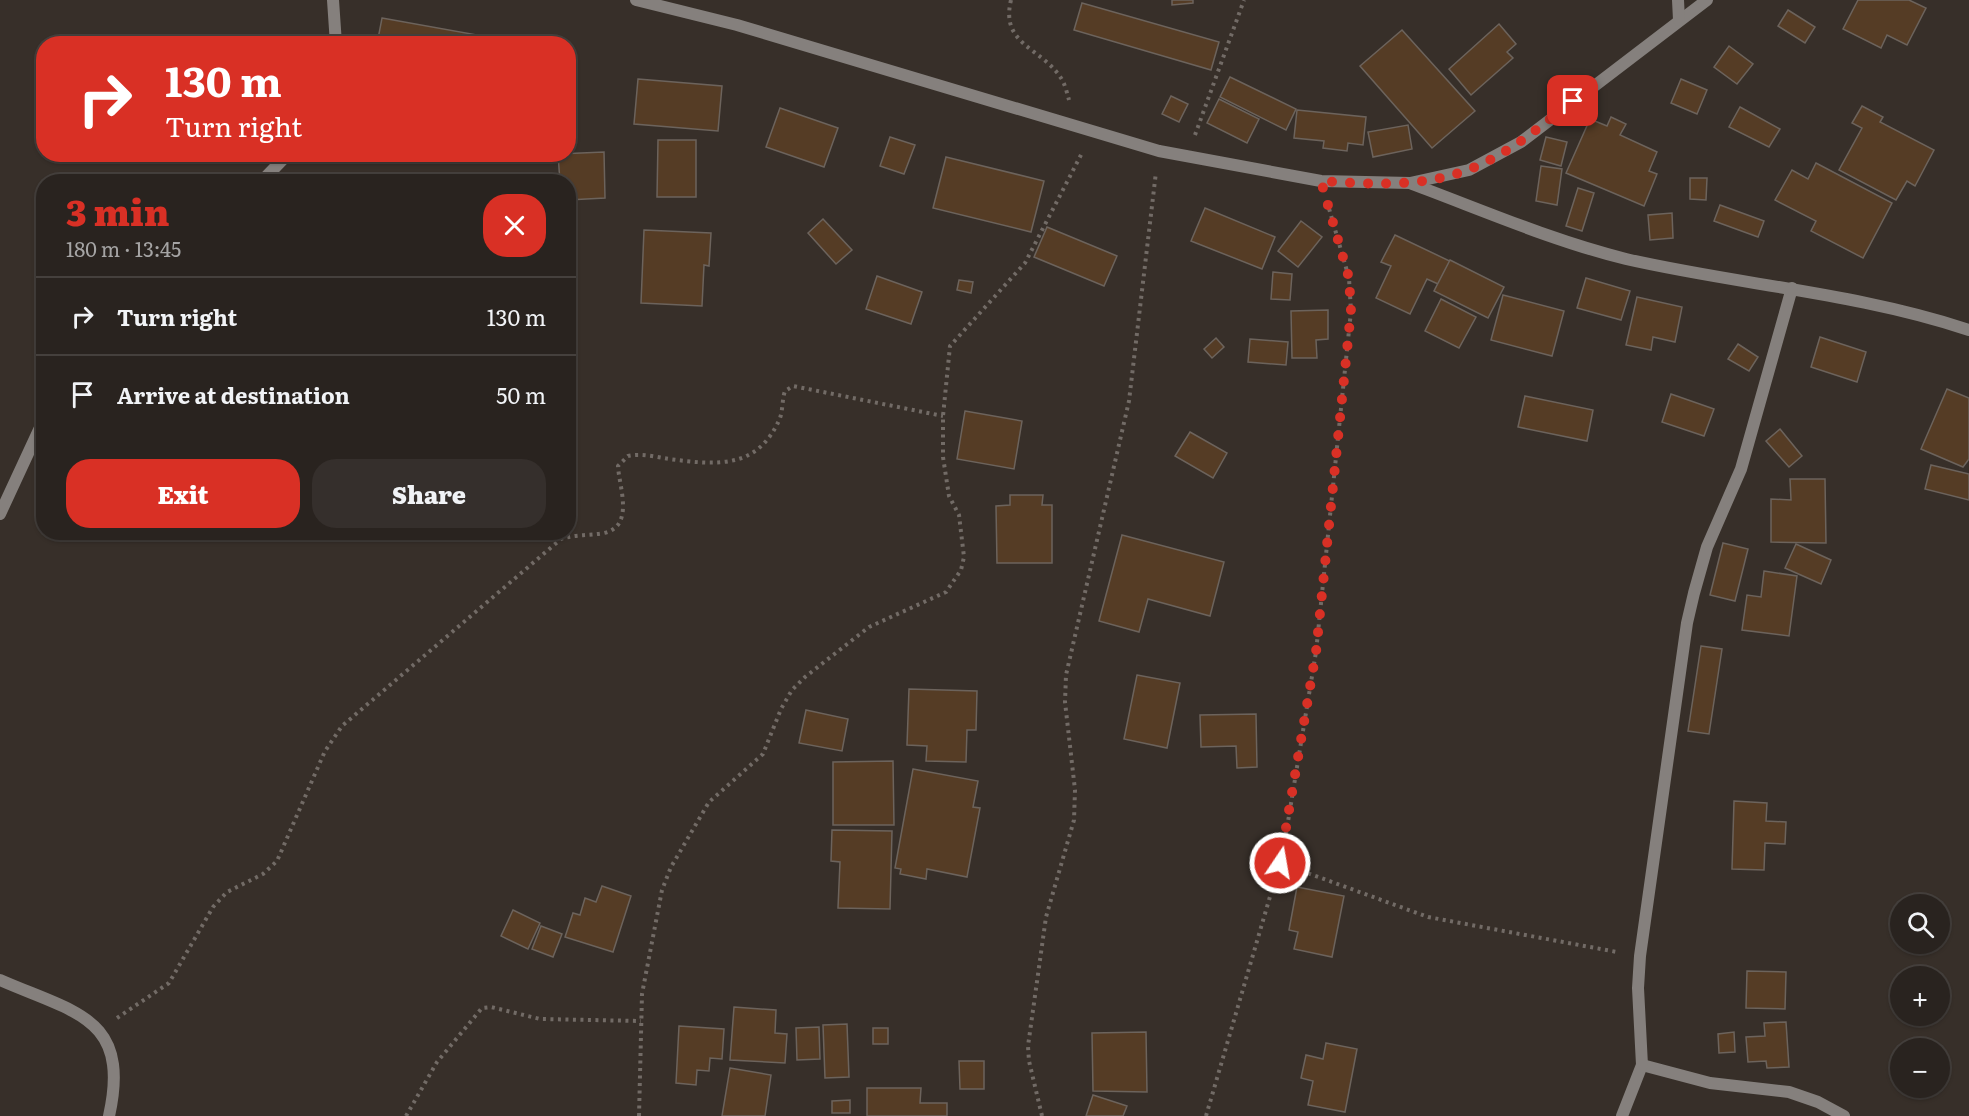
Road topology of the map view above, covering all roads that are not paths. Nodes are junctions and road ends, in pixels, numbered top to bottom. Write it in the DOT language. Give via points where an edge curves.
graph roads {
  1 [pos="333,0"];
  2 [pos="636,0"];
  3 [pos="1678,0"];
  4 [pos="1707,0"];
  5 [pos="1678,20"];
  6 [pos="335,36"];
  7 [pos="280,162"];
  8 [pos="269,174"];
  9 [pos="1410,183"];
  10 [pos="1792,288"];
  11 [pos="1969,330"];
  12 [pos="36,436"];
  13 [pos="0,514"];
  14 [pos="0,980"];
  15 [pos="1642,1065"];
  16 [pos="109,1116"];
  17 [pos="1622,1116"];
  18 [pos="1844,1116"];
  1 -- 6 [label="street"];
  2 -- 9 [label="street" via="737,25 1159,151 1321,181"];
  3 -- 5 [label="street"];
  4 -- 5 [label="street"];
  5 -- 9 [label="street" via="1521,142 1469,170"];
  7 -- 8 [label="street"];
  9 -- 10 [label="street" via="1612,255"];
  10 -- 11 [label="street" via="1940,320"];
  10 -- 15 [label="street" via="1741,469 1707,547 1687,623 1640,956"];
  12 -- 13 [label="street"];
  14 -- 16 [label="street" via="84,1016 99,1030 110,1045 114,1071"];
  15 -- 17 [label="street"];
  15 -- 18 [label="street" via="1710,1083 1789,1092"];
}
